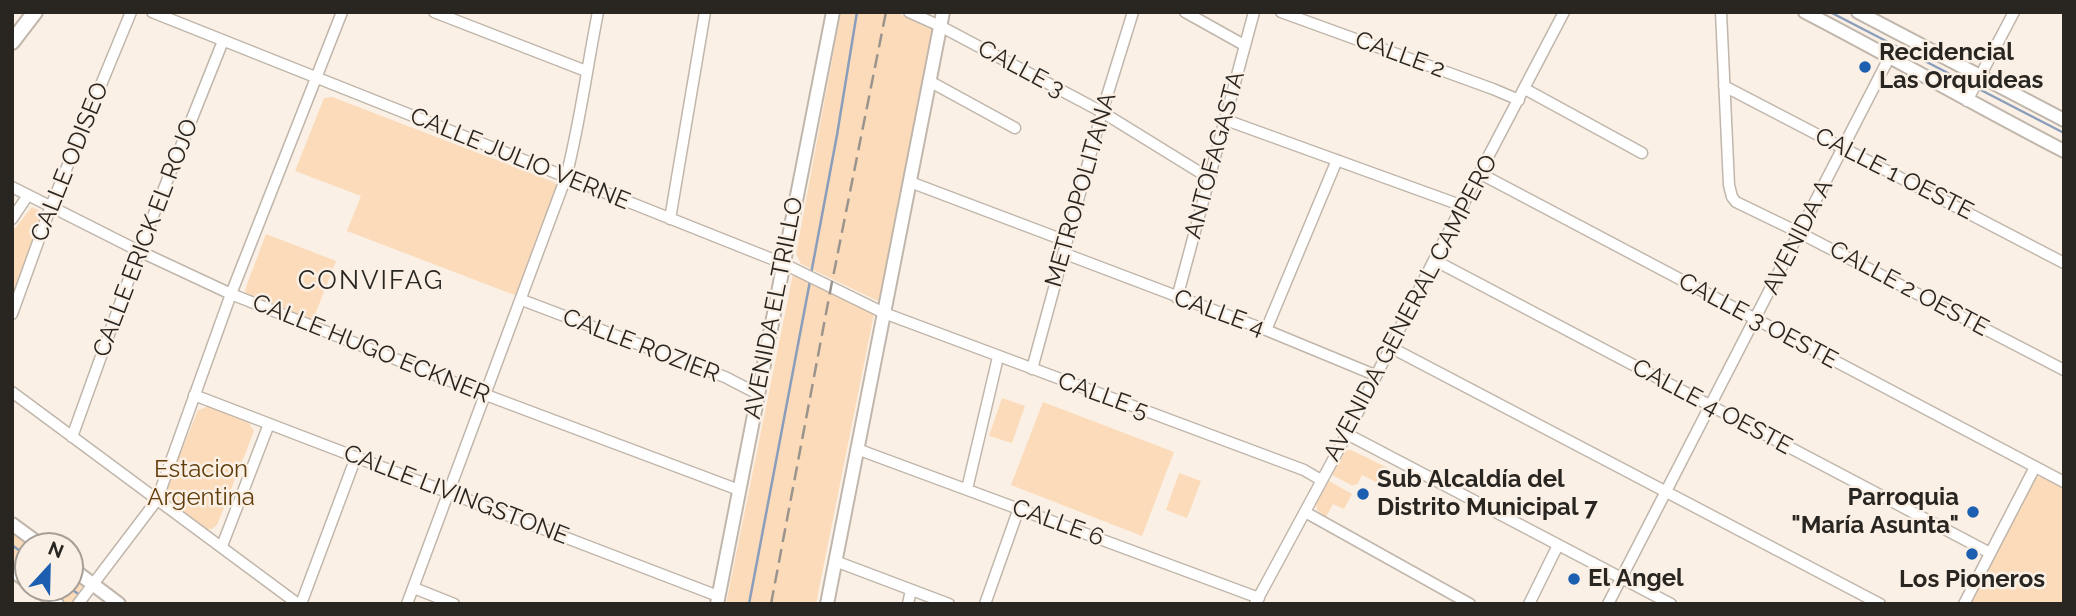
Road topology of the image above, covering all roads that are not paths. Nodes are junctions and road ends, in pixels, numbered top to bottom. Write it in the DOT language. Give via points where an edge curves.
graph roads {
  1 [pos="35,12"];
  2 [pos="131,12"];
  3 [pos="152,12"];
  4 [pos="342,12"];
  5 [pos="434,12"];
  6 [pos="468,12"];
  7 [pos="598,12"];
  8 [pos="705,12"];
  9 [pos="833,12"];
  10 [pos="909,12"];
  11 [pos="943,12"];
  12 [pos="1133,12"];
  13 [pos="1185,12"];
  14 [pos="1254,12"];
  15 [pos="1280,12"];
  16 [pos="1564,12"];
  17 [pos="1721,12"];
  18 [pos="1805,12"];
  19 [pos="1858,12"];
  20 [pos="2014,12"];
  21 [pos="464,23"];
  22 [pos="940,26"];
  23 [pos="223,41"];
  24 [pos="12,42"];
  25 [pos="1244,45"];
  26 [pos="1891,56"];
  27 [pos="586,71"];
  28 [pos="316,78"];
  29 [pos="1977,80"];
  30 [pos="929,81"];
  31 [pos="1724,86"];
  32 [pos="1525,89"];
  33 [pos="1969,98"];
  34 [pos="1519,100"];
  35 [pos="1102,111"];
  36 [pos="1226,120"];
  37 [pos="2064,120"];
  38 [pos="1015,128"];
  39 [pos="1844,148"];
  40 [pos="2064,151"];
  41 [pos="1642,153"];
  42 [pos="1336,160"];
  43 [pos="1480,174"];
  44 [pos="566,177"];
  45 [pos="1209,178"];
  46 [pos="910,182"];
  47 [pos="12,187"];
  48 [pos="28,195"];
  49 [pos="51,206"];
  50 [pos="1463,206"];
  51 [pos="12,219"];
  52 [pos="670,219"];
  53 [pos="1800,233"];
  54 [pos="1066,241"];
  55 [pos="139,251"];
  56 [pos="1062,253"];
  57 [pos="1434,260"];
  58 [pos="2064,263"];
  59 [pos="785,264"];
  60 [pos="231,294"];
  61 [pos="1177,298"];
  62 [pos="522,300"];
  63 [pos="884,313"];
  64 [pos="12,314"];
  65 [pos="1755,319"];
  66 [pos="1266,330"];
  67 [pos="1390,347"];
  68 [pos="998,357"];
  69 [pos="1032,369"];
  70 [pos="2064,370"];
  71 [pos="1376,375"];
  72 [pos="12,392"];
  73 [pos="758,394"];
  74 [pos="194,395"];
  75 [pos="486,395"];
  76 [pos="1710,406"];
  77 [pos="269,424"];
  78 [pos="1347,433"];
  79 [pos="72,437"];
  80 [pos="857,449"];
  81 [pos="356,457"];
  82 [pos="2035,467"];
  83 [pos="1321,480"];
  84 [pos="2064,482"];
  85 [pos="967,489"];
  86 [pos="739,490"];
  87 [pos="448,492"];
  88 [pos="1666,492"];
  89 [pos="157,500"];
  90 [pos="1019,508"];
  91 [pos="1305,512"];
  92 [pos="1558,545"];
  93 [pos="222,546"];
  94 [pos="1990,553"];
  95 [pos="835,562"];
  96 [pos="1621,579"];
  97 [pos="84,580"];
  98 [pos="90,586"];
  99 [pos="414,588"];
  100 [pos="911,590"];
  101 [pos="717,600"];
  102 [pos="1257,601"];
  103 [pos="78,604"];
  104 [pos="119,604"];
  105 [pos="300,604"];
  106 [pos="407,604"];
  107 [pos="454,604"];
  108 [pos="827,604"];
  109 [pos="908,604"];
  110 [pos="948,604"];
  111 [pos="985,604"];
  112 [pos="1470,604"];
  113 [pos="1529,604"];
  114 [pos="1608,604"];
  115 [pos="1671,604"];
  116 [pos="1880,604"];
  117 [pos="1964,604"];
  1 -- 24 [label="highway"];
  2 -- 49 [label="street, CALLE ODISEO"];
  3 -- 23 [label="street, CALLE JULIO VERNE"];
  4 -- 28 [label="street"];
  5 -- 21 [label="street"];
  6 -- 21 [label="street"];
  7 -- 27 [label="street"];
  8 -- 52 [label="street"];
  9 -- 59 [label="main road, AVENIDA EL TRILLO"];
  10 -- 22 [label="street, CALLE 3"];
  11 -- 22 [label="main road"];
  12 -- 35 [label="street, METROPOLITANA"];
  13 -- 25 [label="street"];
  14 -- 25 [label="street, ANTOFAGASTA"];
  15 -- 34 [label="street, CALLE 2"];
  16 -- 32 [label="street, AVENIDA GENERAL CAMPERO"];
  17 -- 31 [label="street, CALLE 2 OESTE"];
  18 -- 26 [label="main road"];
  19 -- 29 [label="main road"];
  20 -- 29 [label="street"];
  21 -- 27 [label="street"];
  22 -- 30 [label="main road"];
  22 -- 35 [label="street, CALLE 3"];
  23 -- 28 [label="street, CALLE JULIO VERNE"];
  23 -- 55 [label="street, CALLE ERICK EL ROJO"];
  25 -- 36 [label="street, ANTOFAGASTA"];
  26 -- 33 [label="main road"];
  26 -- 39 [label="street, AVENIDA A"];
  27 -- 44 [label="street"];
  28 -- 44 [label="street, CALLE JULIO VERNE"];
  28 -- 60 [label="street"];
  29 -- 33 [label="street"];
  29 -- 37 [label="main road"];
  30 -- 38 [label="street"];
  30 -- 46 [label="main road"];
  31 -- 39 [label="street, CALLE 1 OESTE"];
  31 -- 53 [label="street, CALLE 2 OESTE" via="1732,197"];
  32 -- 34 [label="street, AVENIDA GENERAL CAMPERO"];
  32 -- 41 [label="street"];
  33 -- 40 [label="main road"];
  34 -- 43 [label="street, AVENIDA GENERAL CAMPERO"];
  35 -- 45 [label="street, CALLE 3"];
  35 -- 54 [label="street, METROPOLITANA"];
  36 -- 42 [label="street"];
  36 -- 45 [label="street, ANTOFAGASTA"];
  39 -- 53 [label="street, AVENIDA A"];
  39 -- 58 [label="street, CALLE 1 OESTE"];
  42 -- 50 [label="street"];
  42 -- 66 [label="street"];
  43 -- 50 [label="street, AVENIDA GENERAL CAMPERO"];
  43 -- 65 [label="street, CALLE 3 OESTE"];
  44 -- 52 [label="street, CALLE JULIO VERNE"];
  44 -- 62 [label="street"];
  45 -- 61 [label="street, ANTOFAGASTA"];
  46 -- 54 [label="street"];
  46 -- 63 [label="main road"];
  47 -- 48 [label="street, CALLE HUGO ECKNER"];
  48 -- 49 [label="street, CALLE HUGO ECKNER"];
  48 -- 51 [label="street"];
  49 -- 55 [label="street, CALLE HUGO ECKNER"];
  49 -- 64 [label="street, CALLE ODISEO"];
  50 -- 57 [label="street, AVENIDA GENERAL CAMPERO"];
  52 -- 59 [label="street, CALLE JULIO VERNE"];
  53 -- 65 [label="street, AVENIDA A"];
  53 -- 70 [label="street, CALLE 2 OESTE"];
  54 -- 56 [label="street, METROPOLITANA"];
  55 -- 60 [label="street, CALLE HUGO ECKNER"];
  55 -- 79 [label="street, CALLE ERICK EL ROJO"];
  56 -- 61 [label="street, CALLE 4"];
  56 -- 69 [label="street, METROPOLITANA"];
  57 -- 67 [label="street, AVENIDA GENERAL CAMPERO"];
  57 -- 76 [label="street, CALLE 4 OESTE"];
  59 -- 63 [label="street, CALLE JULIO VERNE"];
  59 -- 73 [label="main road, AVENIDA EL TRILLO"];
  60 -- 74 [label="street"];
  60 -- 75 [label="street, CALLE HUGO ECKNER"];
  61 -- 66 [label="street, CALLE 4"];
  62 -- 73 [label="street, CALLE ROZIER" via="725,377"];
  62 -- 75 [label="street"];
  63 -- 68 [label="street, CALLE 5"];
  63 -- 80 [label="main road"];
  65 -- 76 [label="street, AVENIDA A"];
  65 -- 82 [label="street, CALLE 3 OESTE"];
  66 -- 71 [label="street, CALLE 4"];
  67 -- 71 [label="street, AVENIDA GENERAL CAMPERO"];
  67 -- 88 [label="street"];
  68 -- 69 [label="street, CALLE 5"];
  68 -- 85 [label="street"];
  69 -- 83 [label="street, CALLE 5"];
  71 -- 78 [label="street, AVENIDA GENERAL CAMPERO"];
  72 -- 79 [label="street"];
  73 -- 86 [label="main road, AVENIDA EL TRILLO"];
  74 -- 77 [label="street, CALLE LIVINGSTONE"];
  74 -- 89 [label="street"];
  75 -- 86 [label="street, CALLE HUGO ECKNER"];
  75 -- 87 [label="street"];
  76 -- 88 [label="street, AVENIDA A"];
  76 -- 94 [label="street, CALLE 4 OESTE"];
  77 -- 81 [label="street, CALLE LIVINGSTONE"];
  77 -- 93 [label="street"];
  78 -- 83 [label="street, AVENIDA GENERAL CAMPERO"];
  78 -- 92 [label="street"];
  79 -- 89 [label="street"];
  80 -- 85 [label="street, CALLE 6"];
  80 -- 95 [label="main road"];
  81 -- 87 [label="street, CALLE LIVINGSTONE"];
  81 -- 105 [label="street"];
  82 -- 84 [label="street, CALLE 3 OESTE"];
  82 -- 94 [label="street"];
  83 -- 91 [label="street, AVENIDA GENERAL CAMPERO"];
  85 -- 90 [label="street, CALLE 6"];
  86 -- 101 [label="main road, AVENIDA EL TRILLO"];
  87 -- 99 [label="street"];
  87 -- 101 [label="street, CALLE LIVINGSTONE"];
  88 -- 96 [label="street, AVENIDA A"];
  88 -- 116 [label="street"];
  89 -- 93 [label="street"];
  89 -- 98 [label="street"];
  90 -- 102 [label="street, CALLE 6"];
  90 -- 111 [label="street"];
  91 -- 102 [label="street, AVENIDA GENERAL CAMPERO"];
  91 -- 112 [label="street"];
  92 -- 96 [label="street"];
  92 -- 113 [label="street"];
  93 -- 105 [label="street"];
  94 -- 117 [label="street"];
  95 -- 100 [label="street"];
  95 -- 108 [label="main road"];
  96 -- 114 [label="street, AVENIDA A"];
  96 -- 115 [label="street"];
  97 -- 98 [label="main road"];
  98 -- 103 [label="street"];
  98 -- 104 [label="main road"];
  99 -- 106 [label="street"];
  99 -- 107 [label="street"];
  100 -- 109 [label="street"];
  100 -- 110 [label="street"];
}
